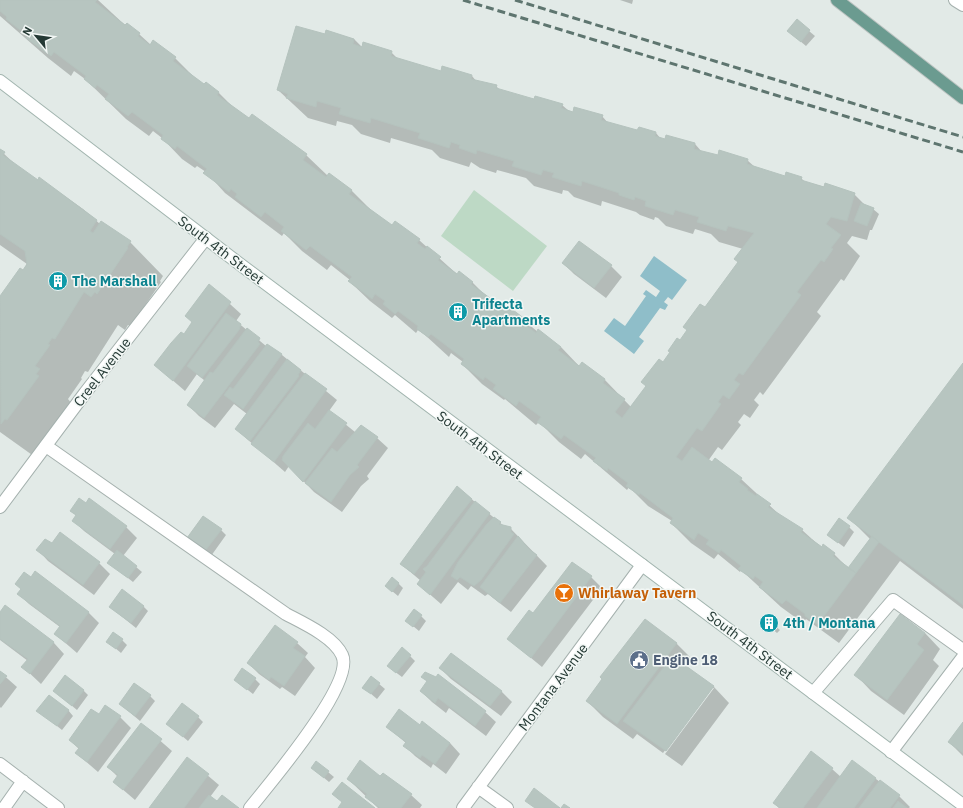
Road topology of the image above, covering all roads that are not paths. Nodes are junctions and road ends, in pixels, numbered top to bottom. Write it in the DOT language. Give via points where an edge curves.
graph roads {
  1 [pos="837,0"];
  2 [pos="955,0"];
  3 [pos="963,5"];
  4 [pos="0,81"];
  5 [pos="963,98"];
  6 [pos="206,238"];
  7 [pos="46,446"];
  8 [pos="0,507"];
  9 [pos="642,565"];
  10 [pos="963,650"];
  11 [pos="963,657"];
  12 [pos="813,693"];
  13 [pos="891,752"];
  14 [pos="0,764"];
  15 [pos="23,781"];
  16 [pos="478,787"];
  17 [pos="963,806"];
  18 [pos="4,808"];
  19 [pos="58,808"];
  20 [pos="250,808"];
  21 [pos="463,808"];
  22 [pos="507,808"];
  1 -- 5 [label="main road"];
  2 -- 3 [label="main road"];
  4 -- 6 [label="main road, South 4th Street"];
  6 -- 7 [label="main road, Creel Avenue"];
  6 -- 9 [label="main road, South 4th Street"];
  7 -- 8 [label="main road, Creel Avenue"];
  7 -- 20 [label="main road" via="286,614 318,631 342,655 345,665 341,678 320,717"];
  9 -- 12 [label="main road, South 4th Street"];
  9 -- 16 [label="main road, Montana Avenue"];
  10 -- 12 [label="main road" via="893,600"];
  11 -- 13 [label="main road"];
  12 -- 13 [label="main road, South 4th Street"];
  13 -- 17 [label="main road, South 4th Street"];
  14 -- 15 [label="main road"];
  15 -- 18 [label="main road"];
  15 -- 19 [label="main road"];
  16 -- 21 [label="main road, Montana Avenue"];
  16 -- 22 [label="main road"];
}
